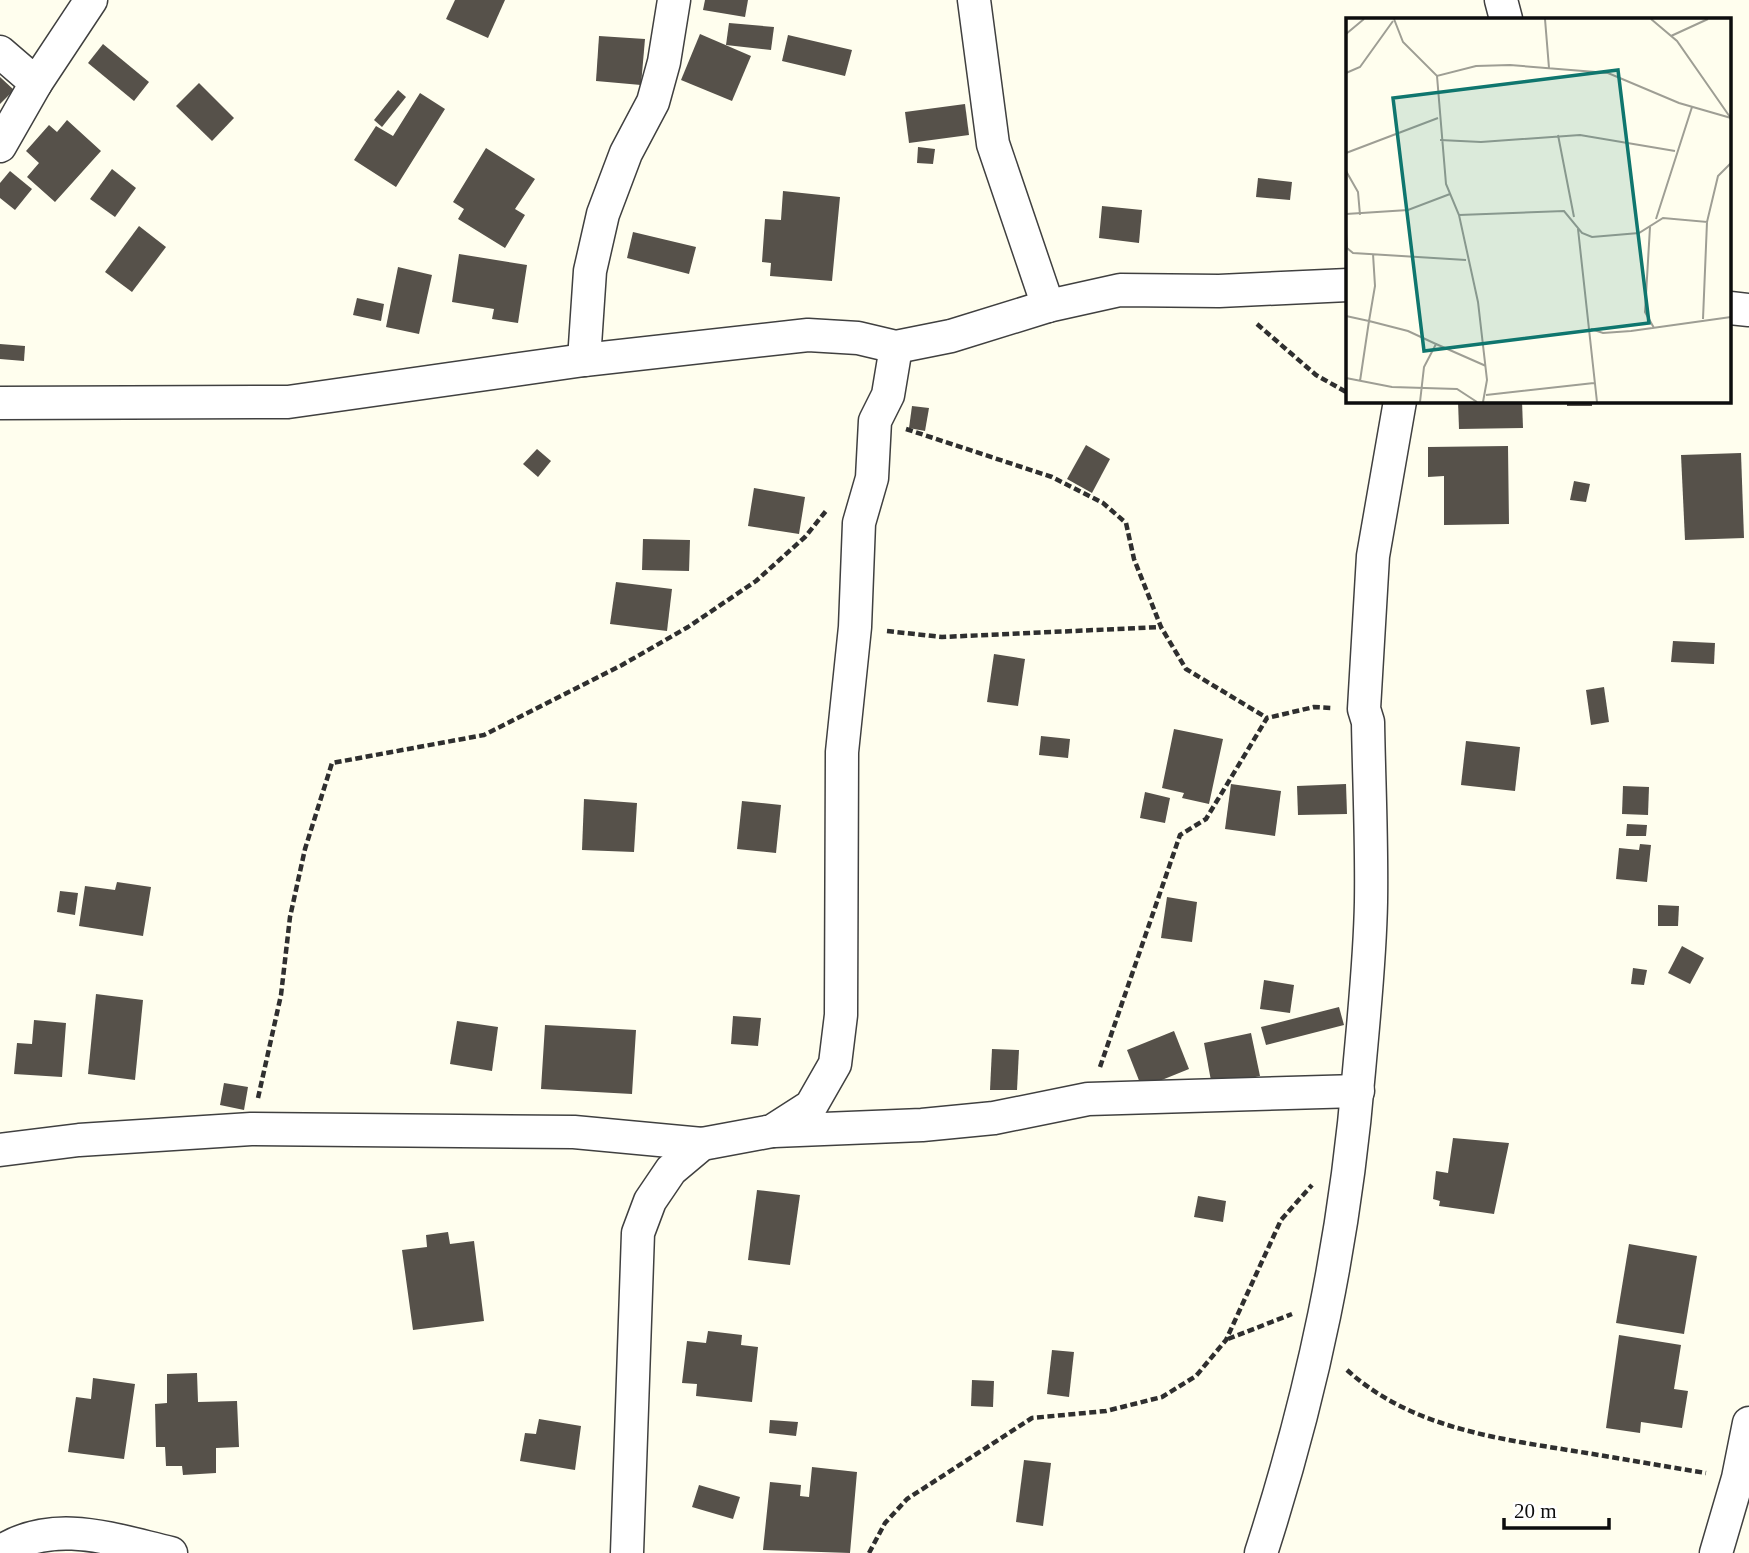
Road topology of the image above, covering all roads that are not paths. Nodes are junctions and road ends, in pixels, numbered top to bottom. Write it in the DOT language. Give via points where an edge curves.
graph roads {
  1 [pos="91,0"];
  2 [pos="674,0"];
  3 [pos="974,0"];
  4 [pos="1501,0"];
  5 [pos="1506,18"];
  6 [pos="0,52"];
  7 [pos="36,83"];
  8 [pos="0,146"];
  9 [pos="1346,285"];
  10 [pos="1048,306"];
  11 [pos="895,347"];
  12 [pos="584,360"];
  13 [pos="1400,402"];
  14 [pos="0,403"];
  15 [pos="1358,1091"];
  16 [pos="772,1131"];
  17 [pos="702,1143"];
  18 [pos="3,1154"];
  19 [pos="1749,1423"];
  20 [pos="0,1552"];
  21 [pos="171,1553"];
  22 [pos="626,1553"];
  23 [pos="1261,1553"];
  24 [pos="1716,1553"];
  1 -- 7 [label="street"];
  2 -- 12 [label="street" via="653,102 626,153 603,214 590,271"];
  3 -- 10 [label="street" via="993,144"];
  4 -- 5 [label="street"];
  6 -- 7 [label="street"];
  7 -- 8 [label="street"];
  9 -- 10 [label="street" via="1120,290"];
  10 -- 11 [label="street" via="951,336"];
  11 -- 12 [label="street" via="858,338 807,335"];
  11 -- 16 [label="street" via="888,395 875,421 872,478 859,523 855,627 842,752 841,1015 835,1064 811,1106"];
  12 -- 14 [label="street" via="288,402"];
  13 -- 15 [label="street" via="1373,556 1364,709 1368,722 1371,902"];
  15 -- 16 [label="street" via="1088,1099 994,1118"];
  15 -- 23 [label="street" via="1352,1161 1320,1345 1289,1468"];
  16 -- 17 [label="street"];
  17 -- 18 [label="street" via="574,1132 251,1129 79,1140"];
  17 -- 22 [label="street" via="671,1170 650,1200 639,1233"];
  19 -- 24 [label="street"];
  20 -- 21 [label="street" via="38,1534 82,1533"];
}
